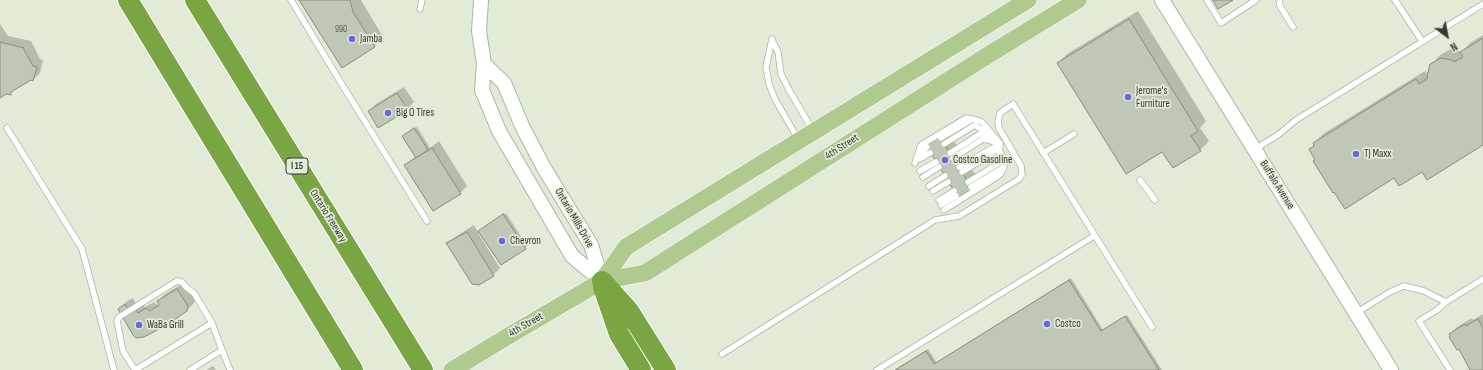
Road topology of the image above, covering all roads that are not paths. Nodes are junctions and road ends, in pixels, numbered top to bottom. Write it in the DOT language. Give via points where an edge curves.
graph roads {
  1 [pos="128,0"];
  2 [pos="196,0"];
  3 [pos="291,0"];
  4 [pos="422,0"];
  5 [pos="481,0"];
  6 [pos="1028,0"];
  7 [pos="1078,0"];
  8 [pos="1162,0"];
  9 [pos="1207,0"];
  10 [pos="1256,0"];
  11 [pos="1279,0"];
  12 [pos="1395,0"];
  13 [pos="1483,4"];
  14 [pos="420,9"];
  15 [pos="1293,27"];
  16 [pos="1422,41"];
  17 [pos="484,64"];
  18 [pos="972,119"];
  19 [pos="7,128"];
  20 [pos="814,132"];
  21 [pos="1074,134"];
  22 [pos="1006,140"];
  23 [pos="799,141"];
  24 [pos="1000,143"];
  25 [pos="1255,149"];
  26 [pos="929,150"];
  27 [pos="1043,153"];
  28 [pos="952,155"];
  29 [pos="937,164"];
  30 [pos="1004,167"];
  31 [pos="961,170"];
  32 [pos="922,174"];
  33 [pos="946,179"];
  34 [pos="1140,180"];
  35 [pos="931,188"];
  36 [pos="955,193"];
  37 [pos="1155,200"];
  38 [pos="427,221"];
  39 [pos="1094,236"];
  40 [pos="1483,279"];
  41 [pos="602,281"];
  42 [pos="1446,302"];
  43 [pos="1356,313"];
  44 [pos="212,323"];
  45 [pos="1152,328"];
  46 [pos="222,350"];
  47 [pos="722,354"];
  48 [pos="347,369"];
  49 [pos="114,370"];
  50 [pos="135,370"];
  51 [pos="190,370"];
  52 [pos="230,370"];
  53 [pos="423,370"];
  54 [pos="452,370"];
  55 [pos="641,370"];
  56 [pos="666,370"];
  57 [pos="877,370"];
  58 [pos="1391,370"];
  59 [pos="1450,370"];
  1 -- 48 [label="highway" via="302,287"];
  2 -- 53 [label="highway, Ontario Freeway / I 15"];
  3 -- 38 [label="lane"];
  4 -- 14 [label="lane"];
  5 -- 17 [label="street, Ontario Mills Drive" via="479,31"];
  6 -- 20 [label="main road, 4th Street"];
  7 -- 41 [label="main road, 4th Street" via="645,274"];
  8 -- 25 [label="street, Buffalo Avenue"];
  9 -- 10 [label="lane" via="1221,23"];
  11 -- 15 [label="lane"];
  12 -- 16 [label="lane"];
  13 -- 16 [label="lane"];
  16 -- 25 [label="lane" via="1296,120"];
  17 -- 41 [label="street, Ontario Mills Drive" via="504,83 544,168 591,245"];
  17 -- 41 [label="street, Ontario Mills Drive" via="482,90 499,131 572,256"];
  18 -- 24 [label="lane" via="982,122"];
  18 -- 24 [label="lane" via="943,141 975,125"];
  18 -- 26 [label="lane" via="966,118 922,145 914,163"];
  19 -- 49 [label="lane" via="82,249"];
  20 -- 23 [label="main road, 4th Street"];
  20 -- 23 [label="lane" via="781,74 778,52 772,39 766,67 769,84"];
  21 -- 27 [label="lane"];
  22 -- 24 [label="lane"];
  22 -- 27 [label="lane" via="999,128 1000,113 1013,104"];
  22 -- 47 [label="lane" via="1021,166 1022,174 1019,179 959,216 935,220"];
  23 -- 41 [label="main road, 4th Street" via="626,247"];
  24 -- 28 [label="lane" via="983,139"];
  24 -- 30 [label="lane"];
  24 -- 30 [label="lane" via="998,163 970,184"];
  24 -- 31 [label="lane" via="992,154"];
  25 -- 43 [label="street, Buffalo Avenue"];
  27 -- 39 [label="lane"];
  29 -- 32 [label="lane"];
  30 -- 36 [label="lane" via="1000,175 941,205"];
  33 -- 35 [label="lane"];
  34 -- 37 [label="lane"];
  39 -- 45 [label="lane"];
  39 -- 57 [label="lane"];
  40 -- 42 [label="lane"];
  41 -- 54 [label="main road, 4th Street"];
  41 -- 55 [label="highway" via="619,334"];
  41 -- 56 [label="highway" via="629,311"];
  42 -- 43 [label="lane" via="1424,291 1404,286"];
  42 -- 59 [label="lane" via="1419,321"];
  43 -- 58 [label="street, Buffalo Avenue"];
  44 -- 46 [label="lane"];
  44 -- 50 [label="lane"];
  44 -- 50 [label="lane" via="194,293 182,282 177,281 116,321 124,351"];
  46 -- 51 [label="lane"];
  46 -- 52 [label="lane"];
}
